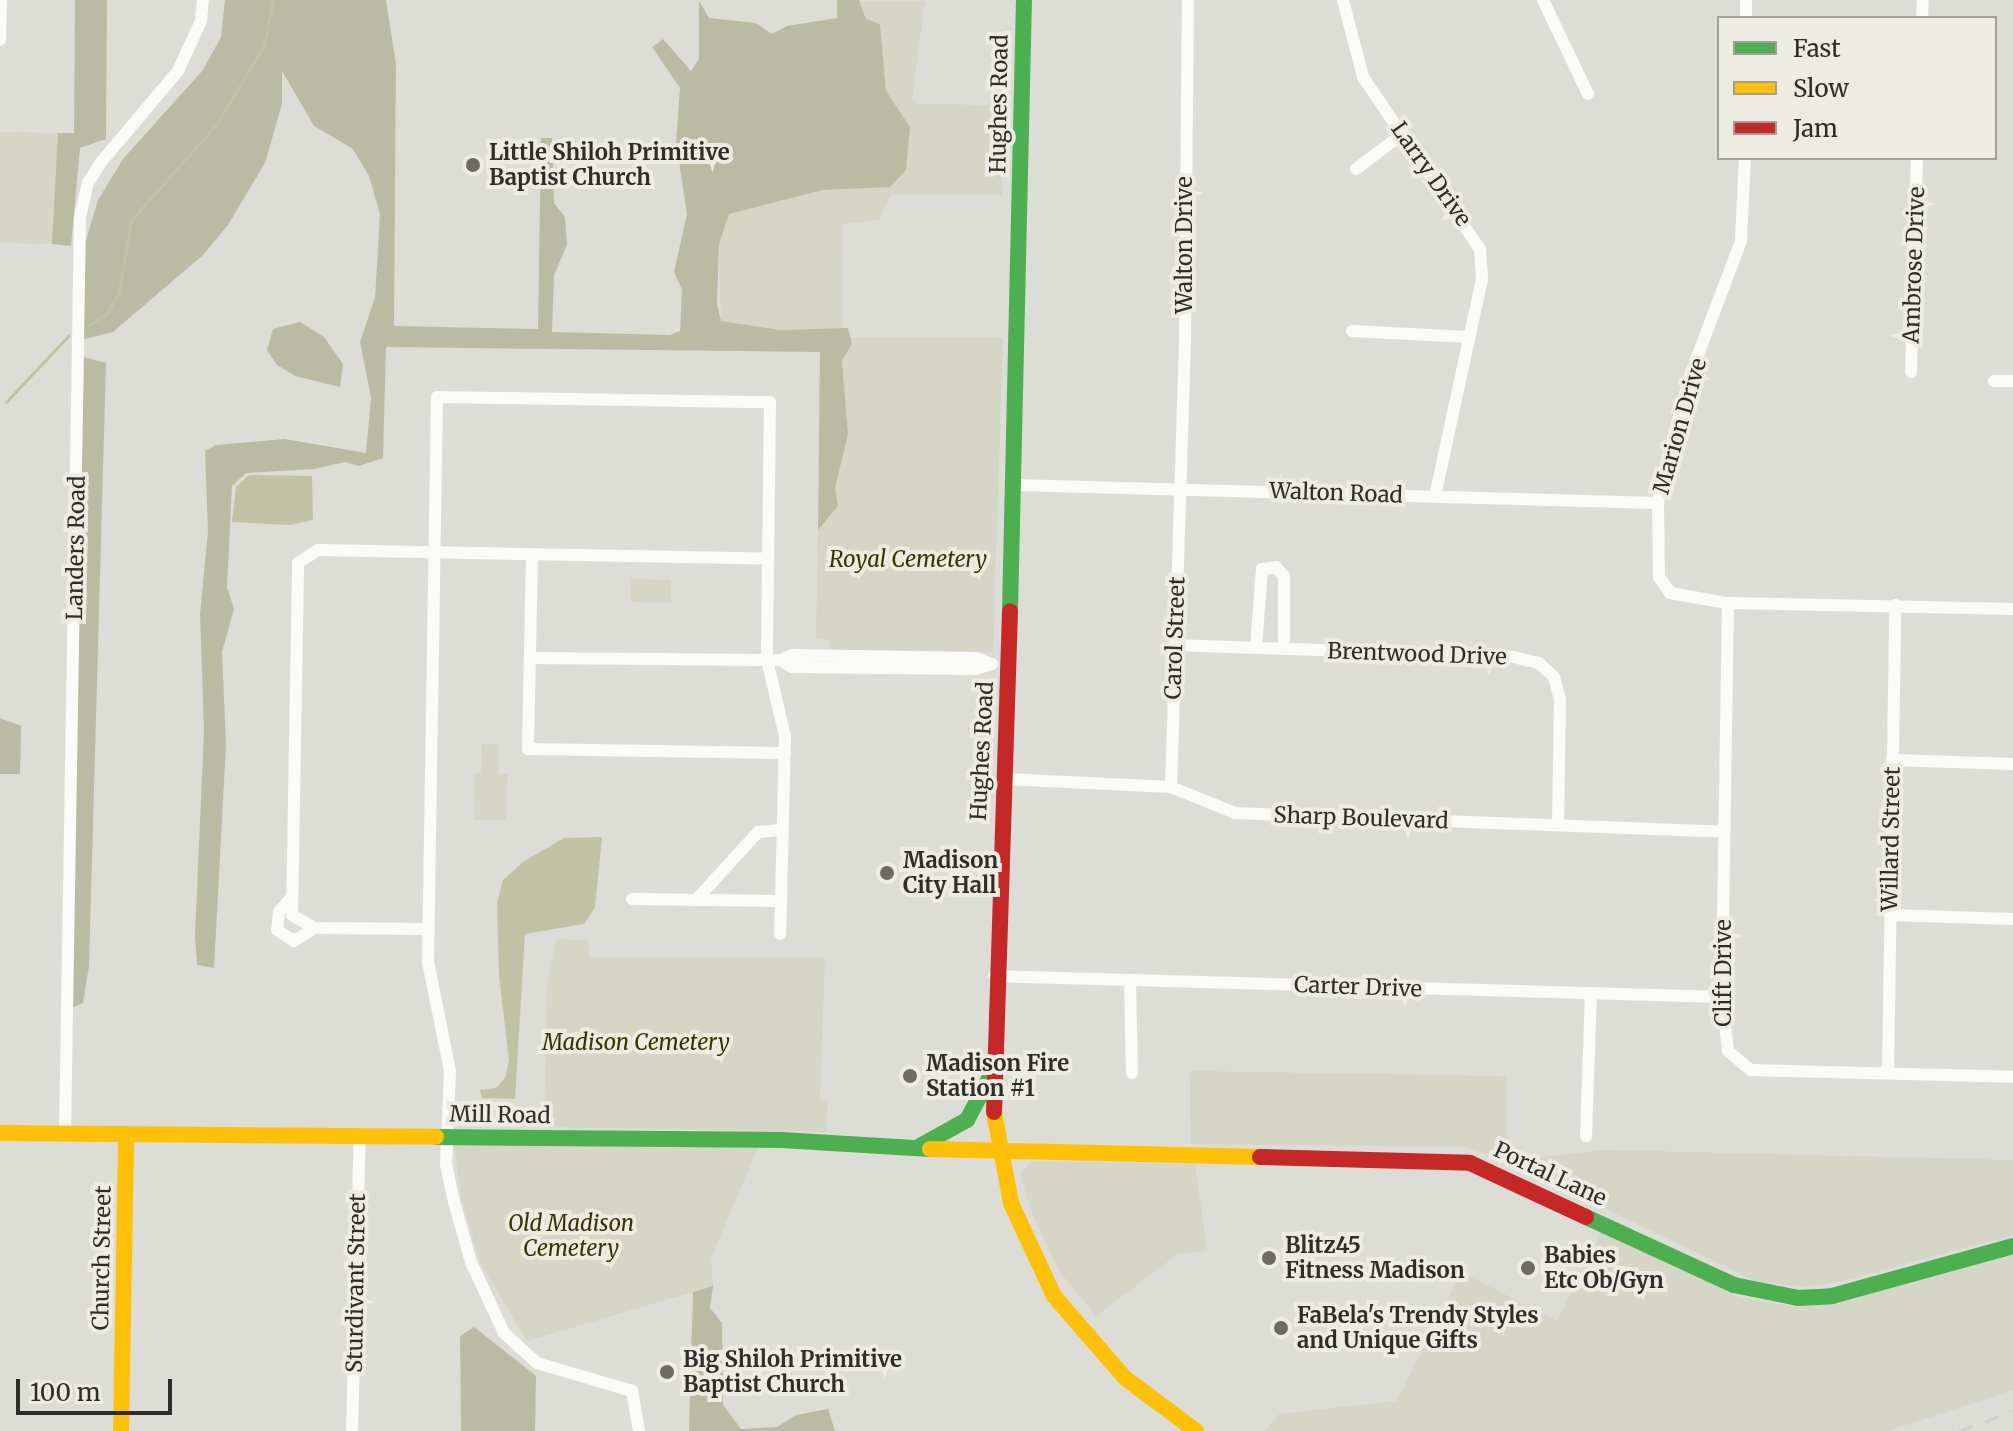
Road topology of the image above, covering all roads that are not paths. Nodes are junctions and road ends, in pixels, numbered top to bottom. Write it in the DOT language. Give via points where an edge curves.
graph roads {
  1 [pos="1,0"];
  2 [pos="203,0"];
  3 [pos="1024,0"];
  4 [pos="1188,0"];
  5 [pos="1343,0"];
  6 [pos="1543,0"];
  7 [pos="0,40"];
  8 [pos="1588,94"];
  9 [pos="1401,135"];
  10 [pos="1745,160"];
  11 [pos="1917,160"];
  12 [pos="1356,169"];
  13 [pos="1352,331"];
  14 [pos="1469,337"];
  15 [pos="1911,372"];
  16 [pos="1994,381"];
  17 [pos="2013,381"];
  18 [pos="1014,485"];
  19 [pos="1178,490"];
  20 [pos="1435,496"];
  21 [pos="1658,503"];
  22 [pos="434,554"];
  23 [pos="532,556"];
  24 [pos="767,559"];
  25 [pos="1728,603"];
  26 [pos="1895,605"];
  27 [pos="2013,609"];
  28 [pos="1175,645"];
  29 [pos="1256,648"];
  30 [pos="1284,649"];
  31 [pos="531,658"];
  32 [pos="767,660"];
  33 [pos="1009,663"];
  34 [pos="785,753"];
  35 [pos="1892,760"];
  36 [pos="2013,764"];
  37 [pos="1003,779"];
  38 [pos="1171,787"];
  39 [pos="1558,824"];
  40 [pos="782,830"];
  41 [pos="1724,832"];
  42 [pos="291,898"];
  43 [pos="632,899"];
  44 [pos="696,900"];
  45 [pos="780,901"];
  46 [pos="1890,915"];
  47 [pos="2013,919"];
  48 [pos="315,928"];
  49 [pos="428,929"];
  50 [pos="780,934"];
  51 [pos="994,976"];
  52 [pos="1130,980"];
  53 [pos="1591,993"];
  54 [pos="1722,997"];
  55 [pos="1132,1073"];
  56 [pos="1888,1073"];
  57 [pos="991,1074"];
  58 [pos="2013,1077"];
  59 [pos="0,1133"];
  60 [pos="65,1134"];
  61 [pos="126,1134"];
  62 [pos="360,1135"];
  63 [pos="446,1136"];
  64 [pos="1586,1136"];
  65 [pos="913,1149"];
  66 [pos="999,1151"];
  67 [pos="2013,1246"];
  68 [pos="121,1431"];
  69 [pos="352,1431"];
  70 [pos="639,1431"];
  71 [pos="1196,1431"];
  1 -- 7 [label="street"];
  2 -- 60 [label="street, Landers Road" via="201,21 178,71 102,161 88,183 80,217"];
  3 -- 18 [label="street, Hughes Road"];
  4 -- 19 [label="street, Walton Drive"];
  5 -- 9 [label="street, Larry Drive" via="1363,77"];
  6 -- 8 [label="street"];
  9 -- 12 [label="street"];
  9 -- 14 [label="street, Larry Drive" via="1480,249 1482,279"];
  10 -- 21 [label="street, Marion Drive" via="1741,241 1691,373"];
  11 -- 15 [label="street, Ambrose Drive"];
  13 -- 14 [label="street"];
  14 -- 20 [label="street, Larry Drive"];
  16 -- 17 [label="street"];
  18 -- 19 [label="street, Walton Road"];
  18 -- 33 [label="street, Hughes Road"];
  19 -- 20 [label="street, Walton Road"];
  19 -- 28 [label="street, Carol Street"];
  20 -- 21 [label="street, Walton Road"];
  21 -- 25 [label="street, Marion Drive" via="1659,577 1670,593"];
  22 -- 23 [label="street"];
  22 -- 24 [label="street" via="437,397 770,402"];
  22 -- 42 [label="street" via="318,550 298,563"];
  22 -- 49 [label="street"];
  23 -- 24 [label="street"];
  23 -- 31 [label="street"];
  24 -- 32 [label="street"];
  25 -- 26 [label="street, Marion Drive"];
  25 -- 41 [label="street, Clift Drive"];
  26 -- 27 [label="street, Marion Drive"];
  26 -- 35 [label="street, Willard Street"];
  28 -- 29 [label="street, Brentwood Drive"];
  28 -- 38 [label="street, Carol Street"];
  29 -- 30 [label="street, Brentwood Drive"];
  29 -- 30 [label="street" via="1262,569 1276,567 1284,576"];
  30 -- 39 [label="street, Brentwood Drive" via="1513,657 1539,663 1554,677 1560,699"];
  31 -- 32 [label="street"];
  31 -- 34 [label="street" via="528,749"];
  32 -- 33 [label="street" via="792,667 863,662 976,669"];
  32 -- 34 [label="street"];
  33 -- 37 [label="street, Hughes Road"];
  34 -- 40 [label="street"];
  35 -- 36 [label="street"];
  35 -- 46 [label="street, Willard Street"];
  37 -- 38 [label="street, Sharp Boulevard"];
  37 -- 51 [label="street, Hughes Road"];
  38 -- 39 [label="street, Sharp Boulevard" via="1235,813"];
  39 -- 41 [label="street, Sharp Boulevard"];
  40 -- 44 [label="street" via="758,832"];
  40 -- 45 [label="street"];
  41 -- 54 [label="street, Clift Drive"];
  42 -- 48 [label="street" via="292,915"];
  42 -- 48 [label="street" via="279,912 277,930 294,941"];
  43 -- 44 [label="street"];
  44 -- 45 [label="street"];
  45 -- 50 [label="street"];
  46 -- 47 [label="street"];
  46 -- 56 [label="street, Willard Street"];
  48 -- 49 [label="street"];
  49 -- 63 [label="street" via="428,962 450,1071"];
  51 -- 52 [label="street, Carter Drive"];
  51 -- 57 [label="street, Hughes Road"];
  52 -- 53 [label="street, Carter Drive"];
  52 -- 55 [label="street"];
  53 -- 54 [label="street, Carter Drive"];
  53 -- 64 [label="street"];
  54 -- 56 [label="street, Clift Drive" via="1728,1051 1751,1070"];
  56 -- 58 [label="street, Clift Drive"];
  57 -- 65 [label="street" via="967,1120"];
  57 -- 66 [label="street, Hughes Road"];
  59 -- 60 [label="street, Mill Road"];
  60 -- 61 [label="street, Mill Road"];
  61 -- 62 [label="street, Mill Road"];
  61 -- 68 [label="street, Church Street"];
  62 -- 63 [label="street, Mill Road"];
  62 -- 69 [label="street, Sturdivant Street"];
  63 -- 65 [label="street, Mill Road" via="782,1140"];
  63 -- 70 [label="street" via="460,1233 504,1333 537,1363 632,1391"];
  65 -- 66 [label="street, Mill Road"];
  66 -- 67 [label="street, Portal Lane" via="1470,1163 1734,1285 1778,1297 1832,1296"];
  66 -- 71 [label="street, Hughes Road" via="1021,1232 1074,1325 1137,1389"];
}
